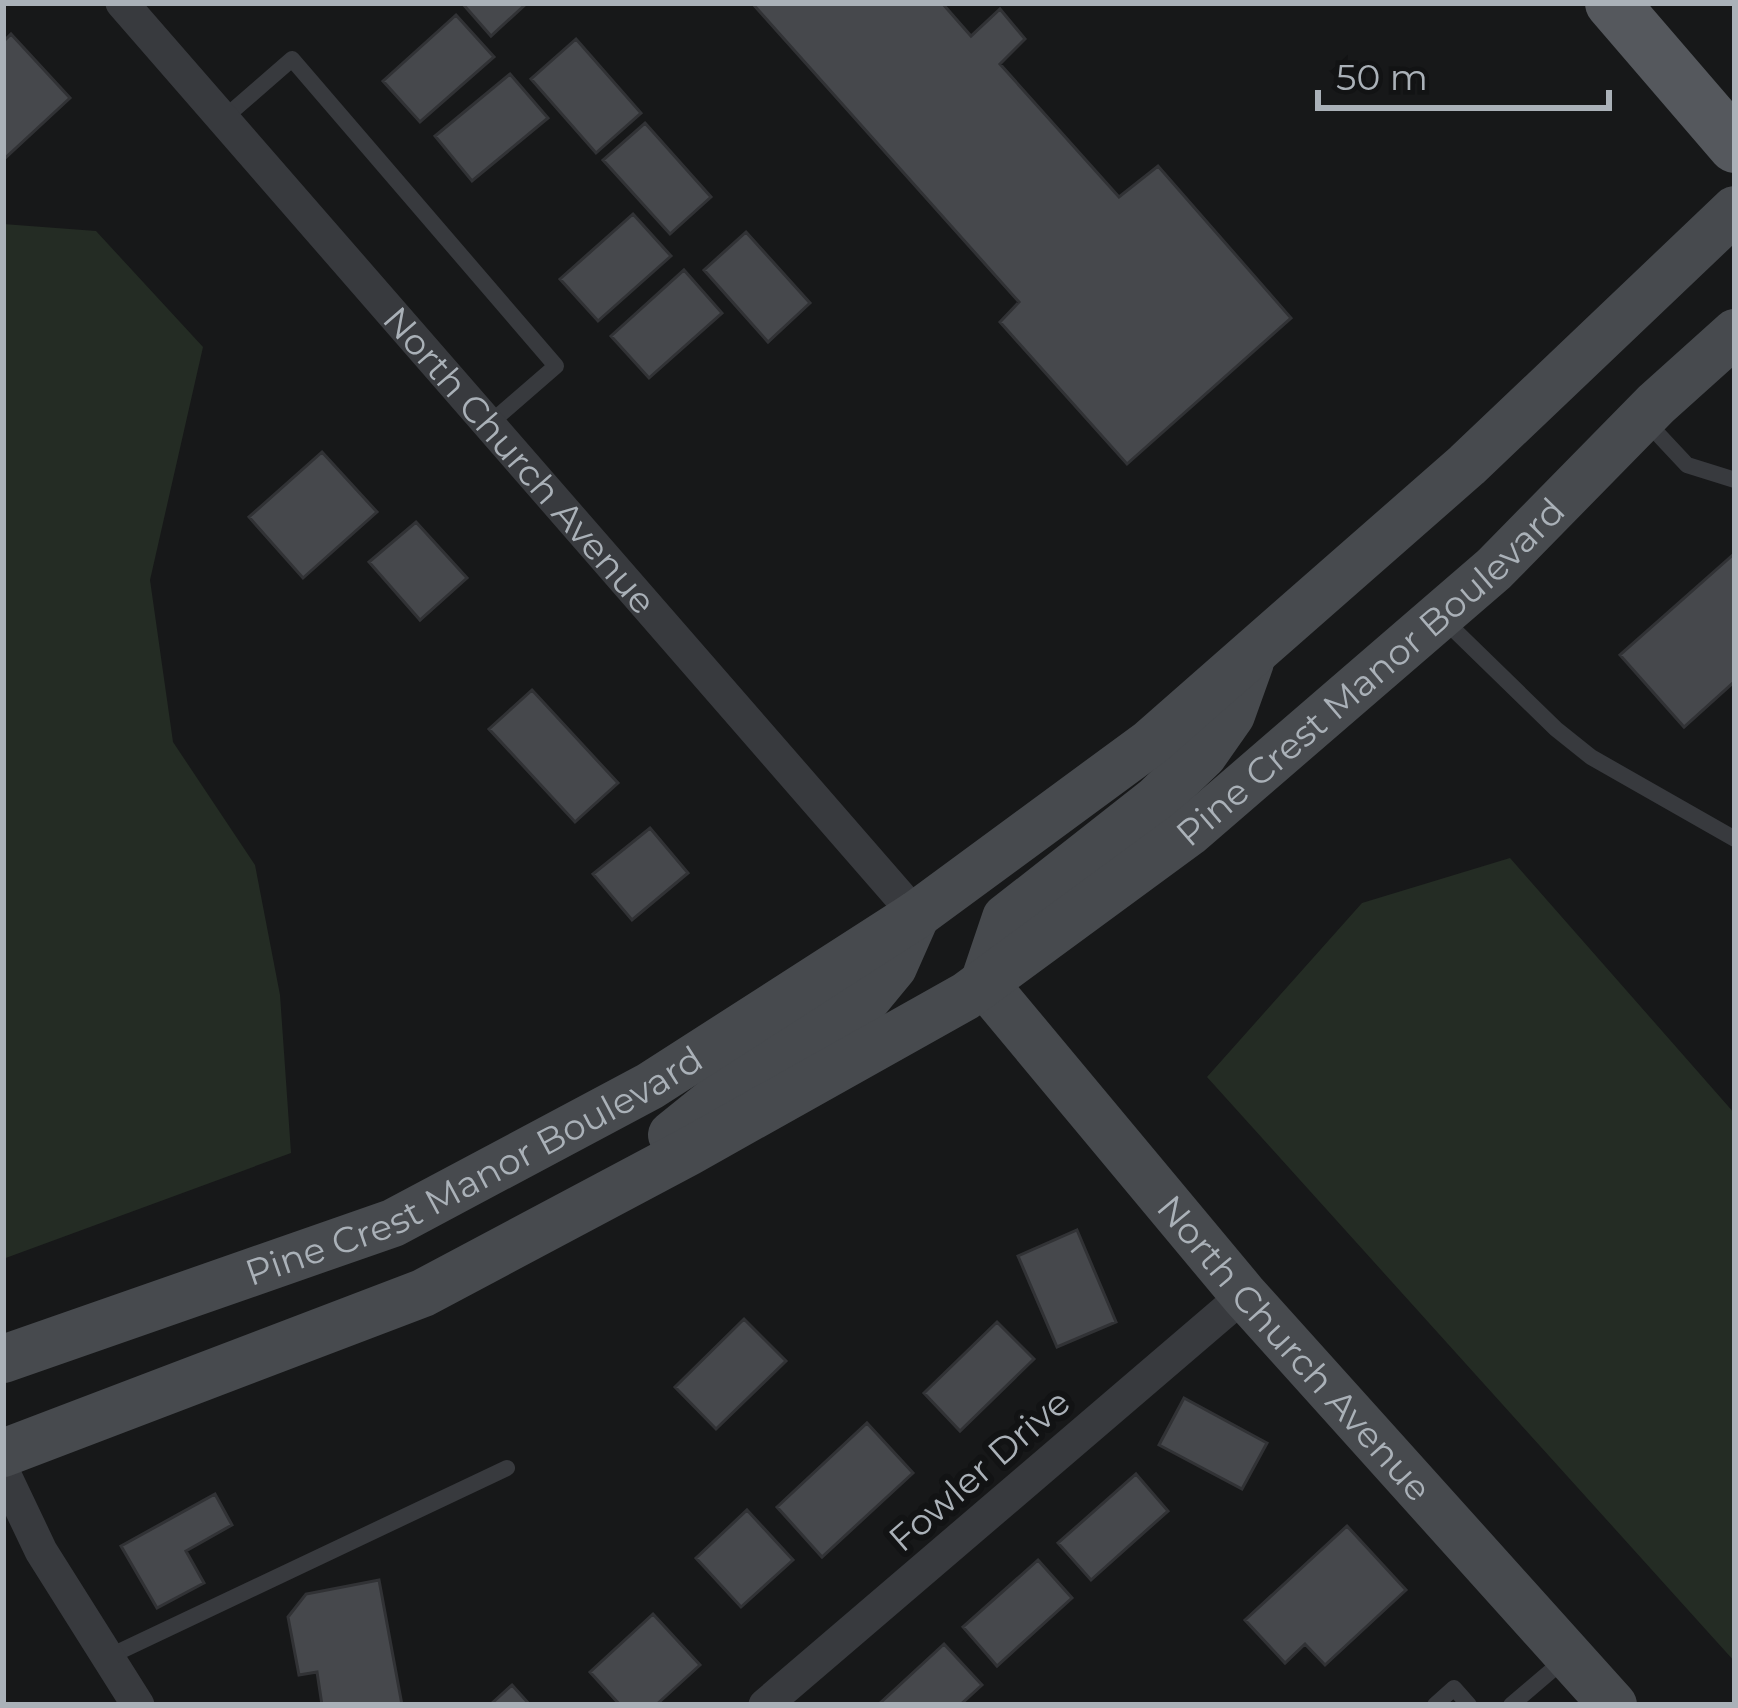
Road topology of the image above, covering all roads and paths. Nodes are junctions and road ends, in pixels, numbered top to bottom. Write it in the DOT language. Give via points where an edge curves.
graph roads {
  1 [pos="122,3"];
  2 [pos="1612,3"];
  3 [pos="223,119"];
  4 [pos="1735,146"];
  5 [pos="1735,210"];
  6 [pos="1735,333"];
  7 [pos="1643,418"];
  8 [pos="489,424"];
  9 [pos="1735,480"];
  10 [pos="1440,616"];
  11 [pos="1253,653"];
  12 [pos="1735,839"];
  13 [pos="916,915"];
  14 [pos="984,983"];
  15 [pos="596,1201"];
  16 [pos="1244,1295"];
  17 [pos="3,1359"];
  18 [pos="3,1453"];
  19 [pos="507,1468"];
  20 [pos="3,1471"];
  21 [pos="1569,1656"];
  22 [pos="108,1657"];
  23 [pos="139,1705"];
  24 [pos="765,1705"];
  25 [pos="1435,1705"];
  26 [pos="1469,1705"];
  27 [pos="1511,1705"];
  28 [pos="1613,1705"];
  1 -- 3 [label="street, North Church Avenue"];
  2 -- 4 [label="main road"];
  3 -- 8 [label="street, North Church Avenue"];
  3 -- 8 [label="lane" via="292,59 556,365"];
  5 -- 11 [label="main road, Pine Crest Manor Boulevard" via="1467,465"];
  6 -- 7 [label="main road, Pine Crest Manor Boulevard"];
  7 -- 9 [label="lane" via="1688,465"];
  7 -- 10 [label="main road, Pine Crest Manor Boulevard"];
  8 -- 13 [label="street, North Church Avenue"];
  10 -- 12 [label="lane" via="1556,730"];
  10 -- 14 [label="main road, Pine Crest Manor Boulevard" via="1188,833"];
  11 -- 13 [label="main road, Pine Crest Manor Boulevard" via="1150,743"];
  11 -- 14 [label="main road, Pine Crest Manor Boulevard" via="1231,716 1203,755 1006,918"];
  13 -- 15 [label="main road, Pine Crest Manor Boulevard" via="893,967 860,1007 750,1072"];
  13 -- 17 [label="main road, Pine Crest Manor Boulevard" via="650,1086 393,1223"];
  14 -- 15 [label="main road, Pine Crest Manor Boulevard"];
  14 -- 16 [label="main road, North Church Avenue"];
  15 -- 18 [label="main road, Pine Crest Manor Boulevard" via="423,1293"];
  16 -- 21 [label="main road, North Church Avenue"];
  16 -- 24 [label="street, Fowler Drive"];
  19 -- 22 [label="lane"];
  20 -- 22 [label="street" via="41,1551"];
  21 -- 27 [label="lane"];
  21 -- 28 [label="main road, North Church Avenue"];
  22 -- 23 [label="street"];
  25 -- 26 [label="lane" via="1454,1688"];
}
